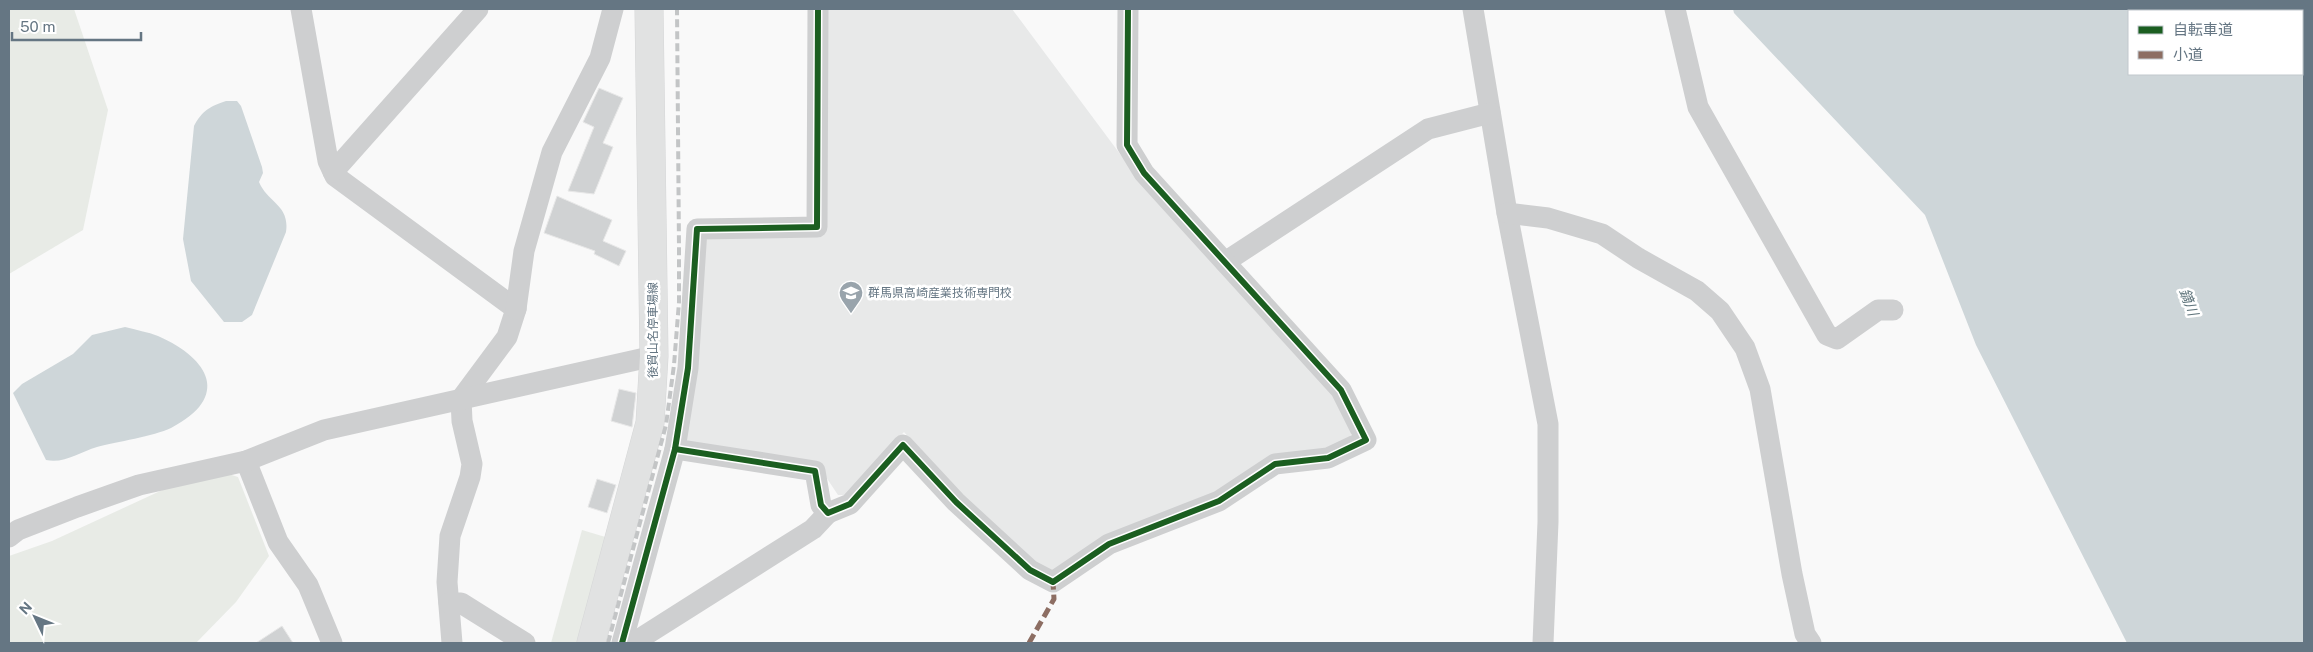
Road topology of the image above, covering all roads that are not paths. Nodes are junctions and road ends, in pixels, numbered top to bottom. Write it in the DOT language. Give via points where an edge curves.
graph roads {
  1 [pos="301,9"];
  2 [pos="478,9"];
  3 [pos="613,9"];
  4 [pos="650,9"];
  5 [pos="818,9"];
  6 [pos="1128,9"];
  7 [pos="1473,9"];
  8 [pos="1675,9"];
  9 [pos="1490,113"];
  10 [pos="333,172"];
  11 [pos="1507,213"];
  12 [pos="1225,262"];
  13 [pos="516,309"];
  14 [pos="1893,310"];
  15 [pos="654,356"];
  16 [pos="461,399"];
  17 [pos="675,448"];
  18 [pos="246,461"];
  19 [pos="828,513"];
  20 [pos="9,536"];
  21 [pos="449,603"];
  22 [pos="332,643"];
  23 [pos="452,643"];
  24 [pos="525,643"];
  25 [pos="591,643"];
  26 [pos="622,643"];
  27 [pos="633,643"];
  28 [pos="1543,643"];
  29 [pos="1811,643"];
  1 -- 10 [label="street" via="328,161"];
  2 -- 10 [label="street"];
  3 -- 13 [label="street" via="600,58 552,152 524,251"];
  4 -- 15 [label="main road, 後賀山名停車場線"];
  5 -- 17 [label="street" via="817,227 697,229 688,368"];
  6 -- 12 [label="street" via="1126,145 1144,173"];
  7 -- 9 [label="street"];
  8 -- 14 [label="street" via="1698,107 1827,335 1836,339 1878,310"];
  9 -- 11 [label="street"];
  9 -- 12 [label="street" via="1428,130"];
  10 -- 13 [label="street"];
  11 -- 28 [label="street" via="1548,424"];
  11 -- 29 [label="street" via="1548,218 1602,234 1697,291 1720,311 1745,348 1760,389 1792,574 1805,634"];
  12 -- 19 [label="street" via="1341,390 1366,440 1328,458 1275,464 1219,501 1109,544 1053,582 1030,570 956,502 903,445 850,504"];
  13 -- 16 [label="street" via="507,336"];
  15 -- 16 [label="street"];
  15 -- 25 [label="main road, 後賀山名停車場線" via="650,423"];
  16 -- 18 [label="street" via="324,430"];
  16 -- 21 [label="street" via="462,421 472,464 450,536"];
  17 -- 19 [label="street" via="815,471 821,505"];
  17 -- 26 [label="street"];
  18 -- 20 [label="street" via="139,485 76,507"];
  18 -- 22 [label="street" via="278,542 308,585"];
  19 -- 27 [label="street" via="813,529"];
  21 -- 23 [label="street"];
  21 -- 24 [label="street" via="461,603"];
}
